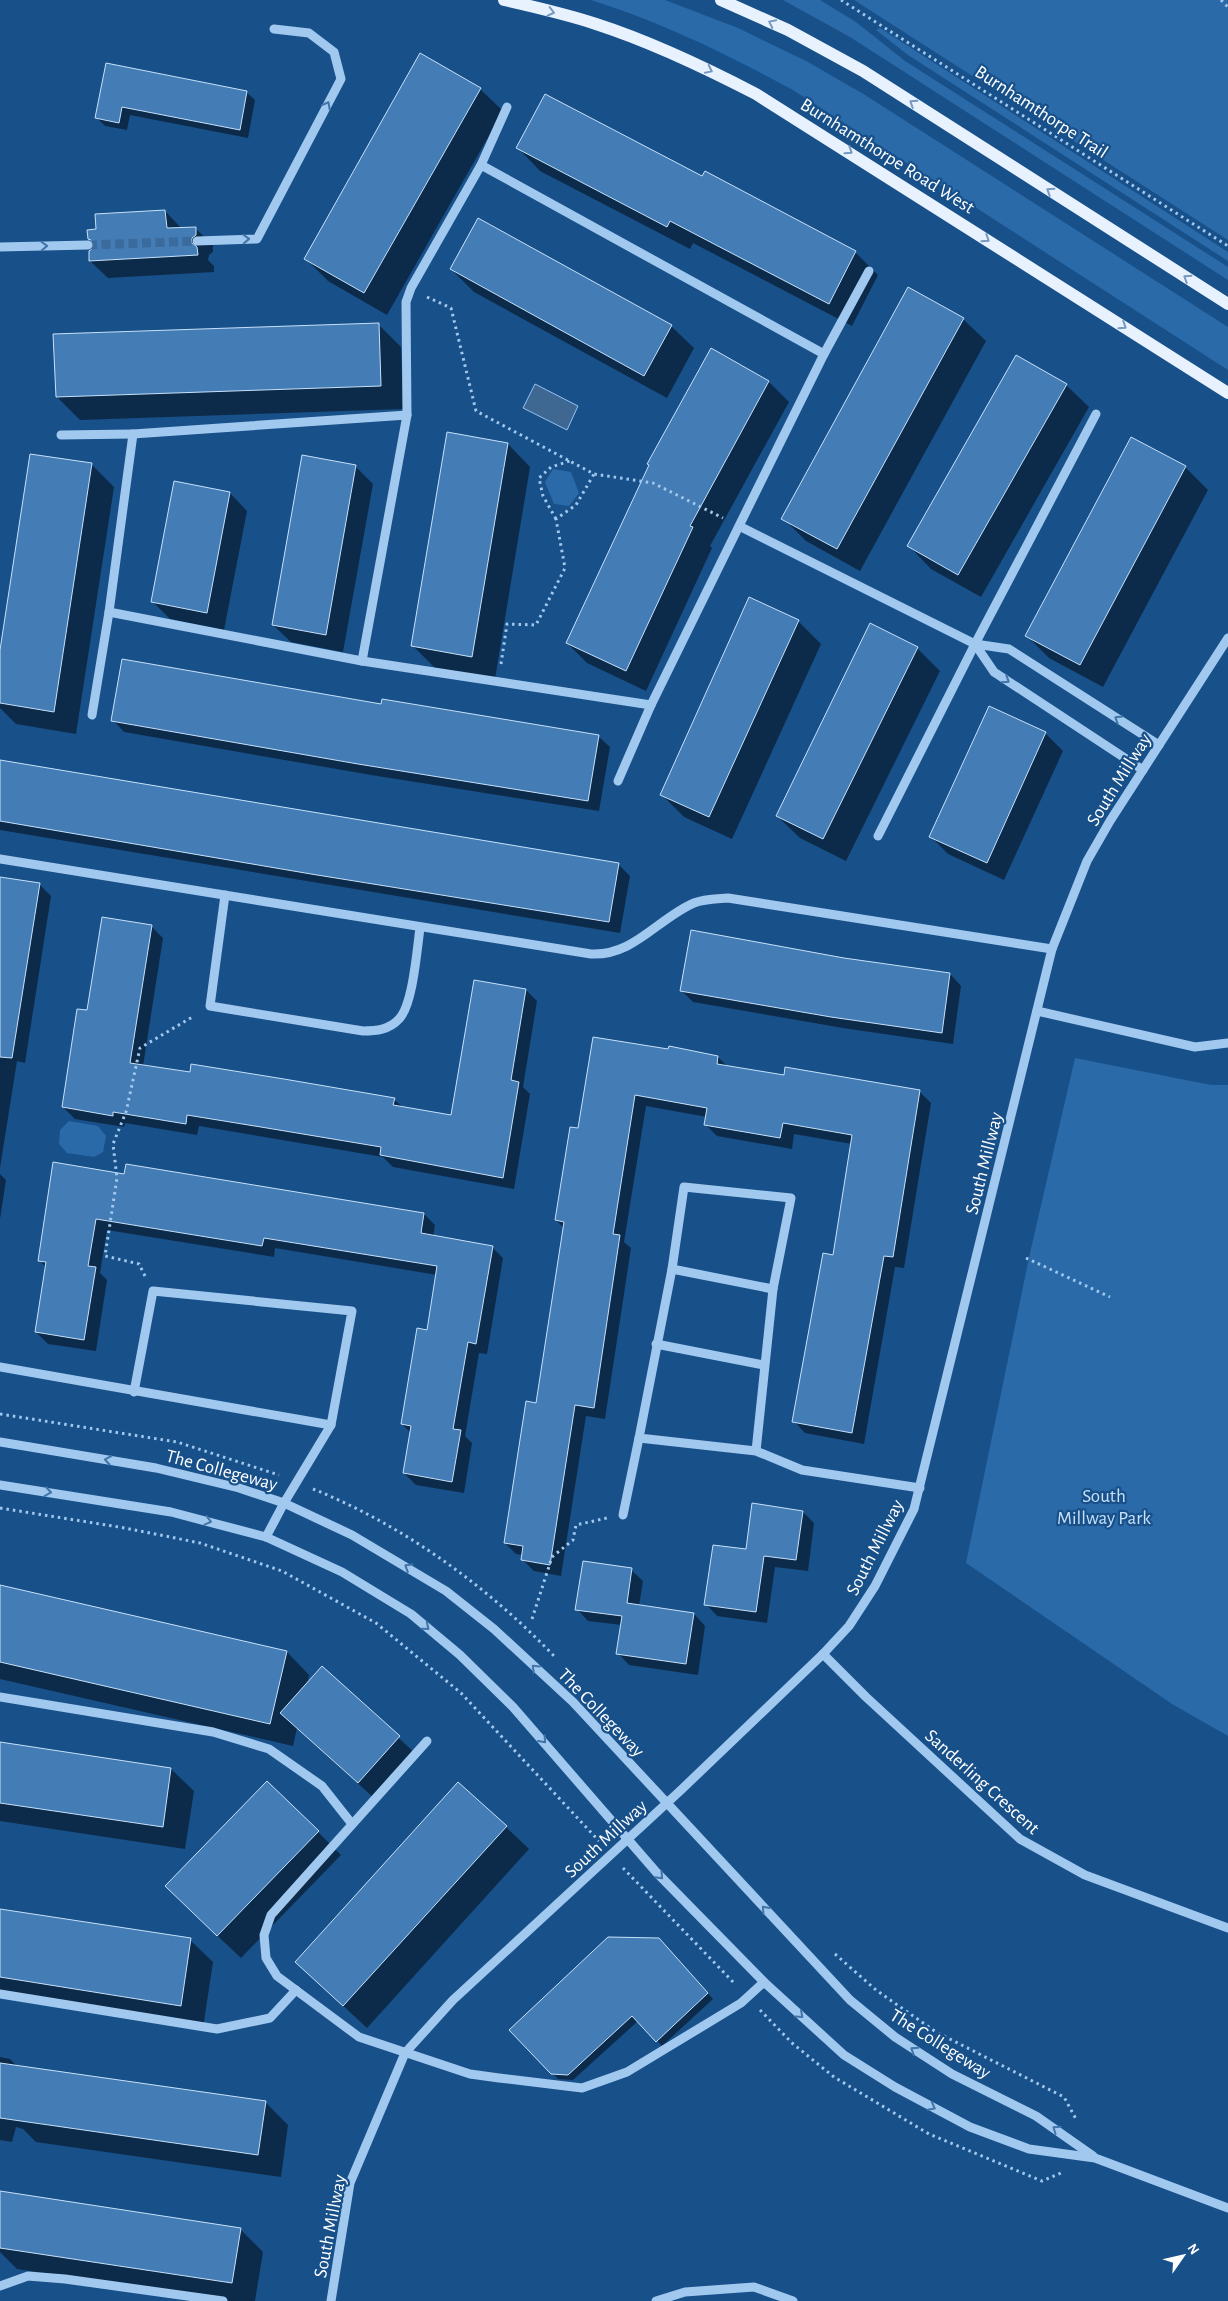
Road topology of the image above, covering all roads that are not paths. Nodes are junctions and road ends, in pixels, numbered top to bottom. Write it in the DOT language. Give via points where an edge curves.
graph roads {
  1 [pos="504,0"];
  2 [pos="721,0"];
  3 [pos="274,29"];
  4 [pos="507,107"];
  5 [pos="481,165"];
  6 [pos="197,241"];
  7 [pos="88,245"];
  8 [pos="0,247"];
  9 [pos="869,271"];
  10 [pos="1228,304"];
  11 [pos="824,354"];
  12 [pos="1228,393"];
  13 [pos="1096,414"];
  14 [pos="406,415"];
  15 [pos="133,434"];
  16 [pos="61,435"];
  17 [pos="739,526"];
  18 [pos="109,612"];
  19 [pos="1228,638"];
  20 [pos="974,644"];
  21 [pos="362,661"];
  22 [pos="651,705"];
  23 [pos="92,715"];
  24 [pos="1159,744"];
  25 [pos="1143,770"];
  26 [pos="618,781"];
  27 [pos="878,836"];
  28 [pos="0,859"];
  29 [pos="225,894"];
  30 [pos="420,928"];
  31 [pos="1052,950"];
  32 [pos="1037,1011"];
  33 [pos="1228,1043"];
  34 [pos="672,1269"];
  35 [pos="773,1289"];
  36 [pos="656,1344"];
  37 [pos="764,1365"];
  38 [pos="0,1367"];
  39 [pos="134,1392"];
  40 [pos="331,1425"];
  41 [pos="639,1438"];
  42 [pos="0,1442"];
  43 [pos="756,1451"];
  44 [pos="0,1484"];
  45 [pos="920,1488"];
  46 [pos="284,1503"];
  47 [pos="623,1515"];
  48 [pos="266,1537"];
  49 [pos="824,1654"];
  50 [pos="0,1697"];
  51 [pos="427,1742"];
  52 [pos="667,1803"];
  53 [pos="352,1824"];
  54 [pos="628,1839"];
  55 [pos="1228,1928"];
  56 [pos="764,1982"];
  57 [pos="296,1990"];
  58 [pos="0,1994"];
  59 [pos="405,2053"];
  60 [pos="1096,2158"];
  61 [pos="1228,2208"];
  62 [pos="0,2286"];
  63 [pos="223,2301"];
  64 [pos="331,2301"];
  65 [pos="656,2301"];
  66 [pos="793,2301"];
  1 -- 12 [label="main road, Burnhamthorpe Road West, one-way" via="577,18 630,36 756,94"];
  10 -- 2 [label="main road, one-way" via="863,71 796,34"];
  6 -- 3 [label="street, one-way" via="257,239 341,79 334,52 328,47 309,34"];
  4 -- 5 [label="street"];
  5 -- 11 [label="street"];
  5 -- 14 [label="street" via="406,302"];
  8 -- 7 [label="street, one-way"];
  9 -- 11 [label="street"];
  11 -- 17 [label="street"];
  13 -- 20 [label="street"];
  14 -- 15 [label="street"];
  14 -- 21 [label="street"];
  15 -- 16 [label="street"];
  15 -- 18 [label="street"];
  17 -- 20 [label="street"];
  17 -- 22 [label="street"];
  18 -- 21 [label="street"];
  18 -- 23 [label="street"];
  19 -- 24 [label="street, South Millway"];
  24 -- 20 [label="street, one-way" via="1009,649"];
  20 -- 25 [label="street, one-way" via="994,672"];
  20 -- 27 [label="street"];
  21 -- 22 [label="street"];
  22 -- 26 [label="street"];
  24 -- 25 [label="street, South Millway"];
  25 -- 31 [label="street, South Millway" via="1087,861"];
  28 -- 29 [label="street"];
  29 -- 30 [label="street"];
  29 -- 30 [label="street" via="210,1006 363,1031 381,1031 399,1019 408,1004"];
  30 -- 31 [label="street" via="604,954 632,945 695,902 728,898"];
  31 -- 32 [label="street, South Millway"];
  32 -- 33 [label="street" via="1195,1047"];
  32 -- 45 [label="street, South Millway"];
  34 -- 35 [label="street"];
  34 -- 35 [label="street" via="684,1187 791,1198"];
  34 -- 36 [label="street"];
  35 -- 37 [label="street"];
  36 -- 37 [label="street"];
  36 -- 41 [label="street"];
  37 -- 43 [label="street"];
  38 -- 39 [label="street"];
  39 -- 40 [label="street"];
  39 -- 40 [label="street" via="153,1291 352,1311"];
  40 -- 46 [label="street"];
  41 -- 43 [label="street"];
  41 -- 47 [label="street"];
  46 -- 42 [label="street, The Collegeway, one-way" via="240,1488 156,1468"];
  43 -- 45 [label="street" via="802,1470"];
  44 -- 48 [label="street, The Collegeway, one-way" via="171,1512"];
  45 -- 49 [label="street, South Millway" via="914,1509 875,1586 849,1626"];
  46 -- 48 [label="street"];
  52 -- 46 [label="street, The Collegeway, one-way" via="573,1702 494,1629 446,1591 352,1535"];
  48 -- 54 [label="street, The Collegeway, one-way" via="342,1572 410,1614 460,1655 513,1707"];
  49 -- 52 [label="street, South Millway"];
  49 -- 55 [label="street, Sanderling Crescent" via="1020,1839 1085,1875"];
  50 -- 53 [label="street" via="213,1732 269,1749 322,1786"];
  51 -- 53 [label="street"];
  52 -- 54 [label="street, South Millway"];
  60 -- 52 [label="street, The Collegeway, one-way" via="1036,2116 952,2074 895,2037 837,1986"];
  53 -- 57 [label="street" via="271,1914 264,1935 266,1958 277,1976"];
  54 -- 56 [label="street, The Collegeway, one-way"];
  54 -- 59 [label="street, South Millway" via="453,2000"];
  56 -- 59 [label="street" via="741,2003 627,2072 582,2088 470,2074"];
  56 -- 60 [label="street, The Collegeway, one-way" via="844,2055 970,2127 1029,2148"];
  57 -- 58 [label="street" via="270,2018 217,2029"];
  57 -- 59 [label="street" via="359,2037"];
  59 -- 64 [label="street, South Millway" via="350,2184"];
  60 -- 61 [label="street, The Collegeway"];
  62 -- 63 [label="street" via="28,2276 65,2278"];
  65 -- 66 [label="street" via="685,2292 754,2287"];
}
